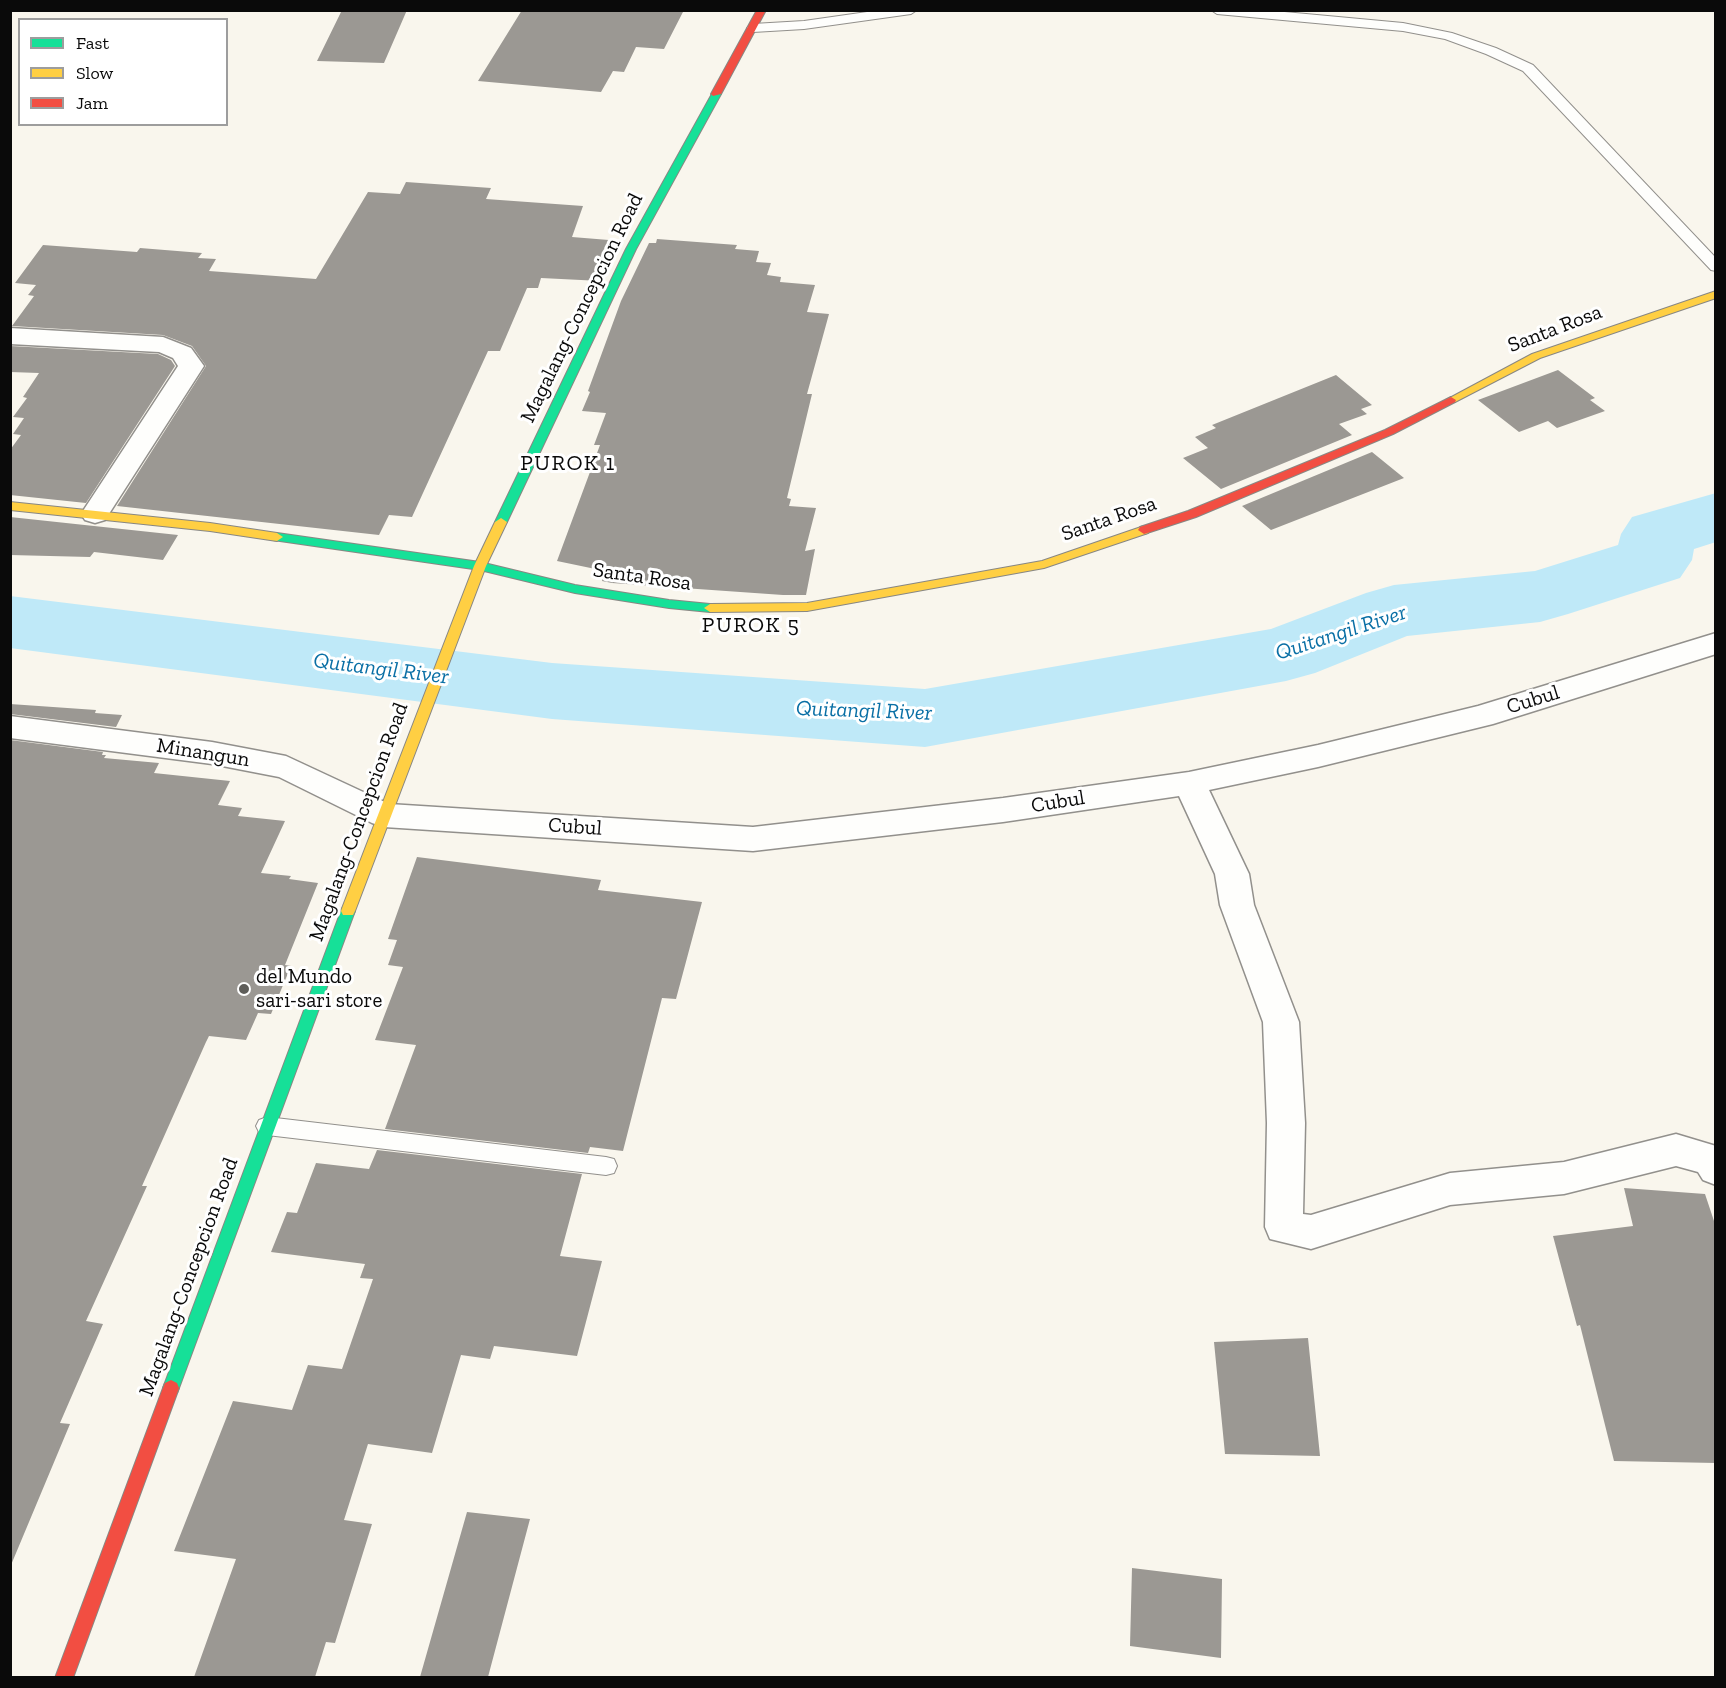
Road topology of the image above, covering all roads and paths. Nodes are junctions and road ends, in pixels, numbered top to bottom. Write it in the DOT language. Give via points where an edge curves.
graph roads {
  1 [pos="762,10"];
  2 [pos="911,10"];
  3 [pos="1217,10"];
  4 [pos="753,28"];
  5 [pos="1716,267"];
  6 [pos="1716,294"];
  7 [pos="10,336"];
  8 [pos="10,506"];
  9 [pos="95,514"];
  10 [pos="480,566"];
  11 [pos="1716,643"];
  12 [pos="10,727"];
  13 [pos="1189,783"];
  14 [pos="384,815"];
  15 [pos="267,1126"];
  16 [pos="606,1166"];
  17 [pos="1716,1169"];
  18 [pos="64,1677"];
  1 -- 4 [label="main road, Magalang-Concepcion Road"];
  2 -- 4 [label="lane"];
  3 -- 5 [label="lane" via="1403,27 1448,36 1528,68"];
  4 -- 10 [label="main road, Magalang-Concepcion Road" via="631,249"];
  6 -- 10 [label="main road, Santa Rosa" via="1536,356 1389,432 1192,514 1044,564 807,607 726,609 575,589"];
  7 -- 9 [label="street" via="163,345 182,353 191,366"];
  8 -- 9 [label="main road, Santa Rosa"];
  9 -- 10 [label="main road, Santa Rosa"];
  10 -- 14 [label="main road, Magalang-Concepcion Road"];
  11 -- 13 [label="street, Cubul" via="1482,716"];
  12 -- 14 [label="street, Minangun" via="286,767"];
  13 -- 14 [label="street, Cubul" via="1003,810 753,839"];
  13 -- 17 [label="street" via="1232,874 1237,905 1281,1022 1286,1124 1284,1227 1311,1232 1450,1189 1564,1178 1676,1150 1711,1160"];
  14 -- 15 [label="main road, Magalang-Concepcion Road"];
  15 -- 16 [label="lane"];
  15 -- 18 [label="main road, Magalang-Concepcion Road"];
}
